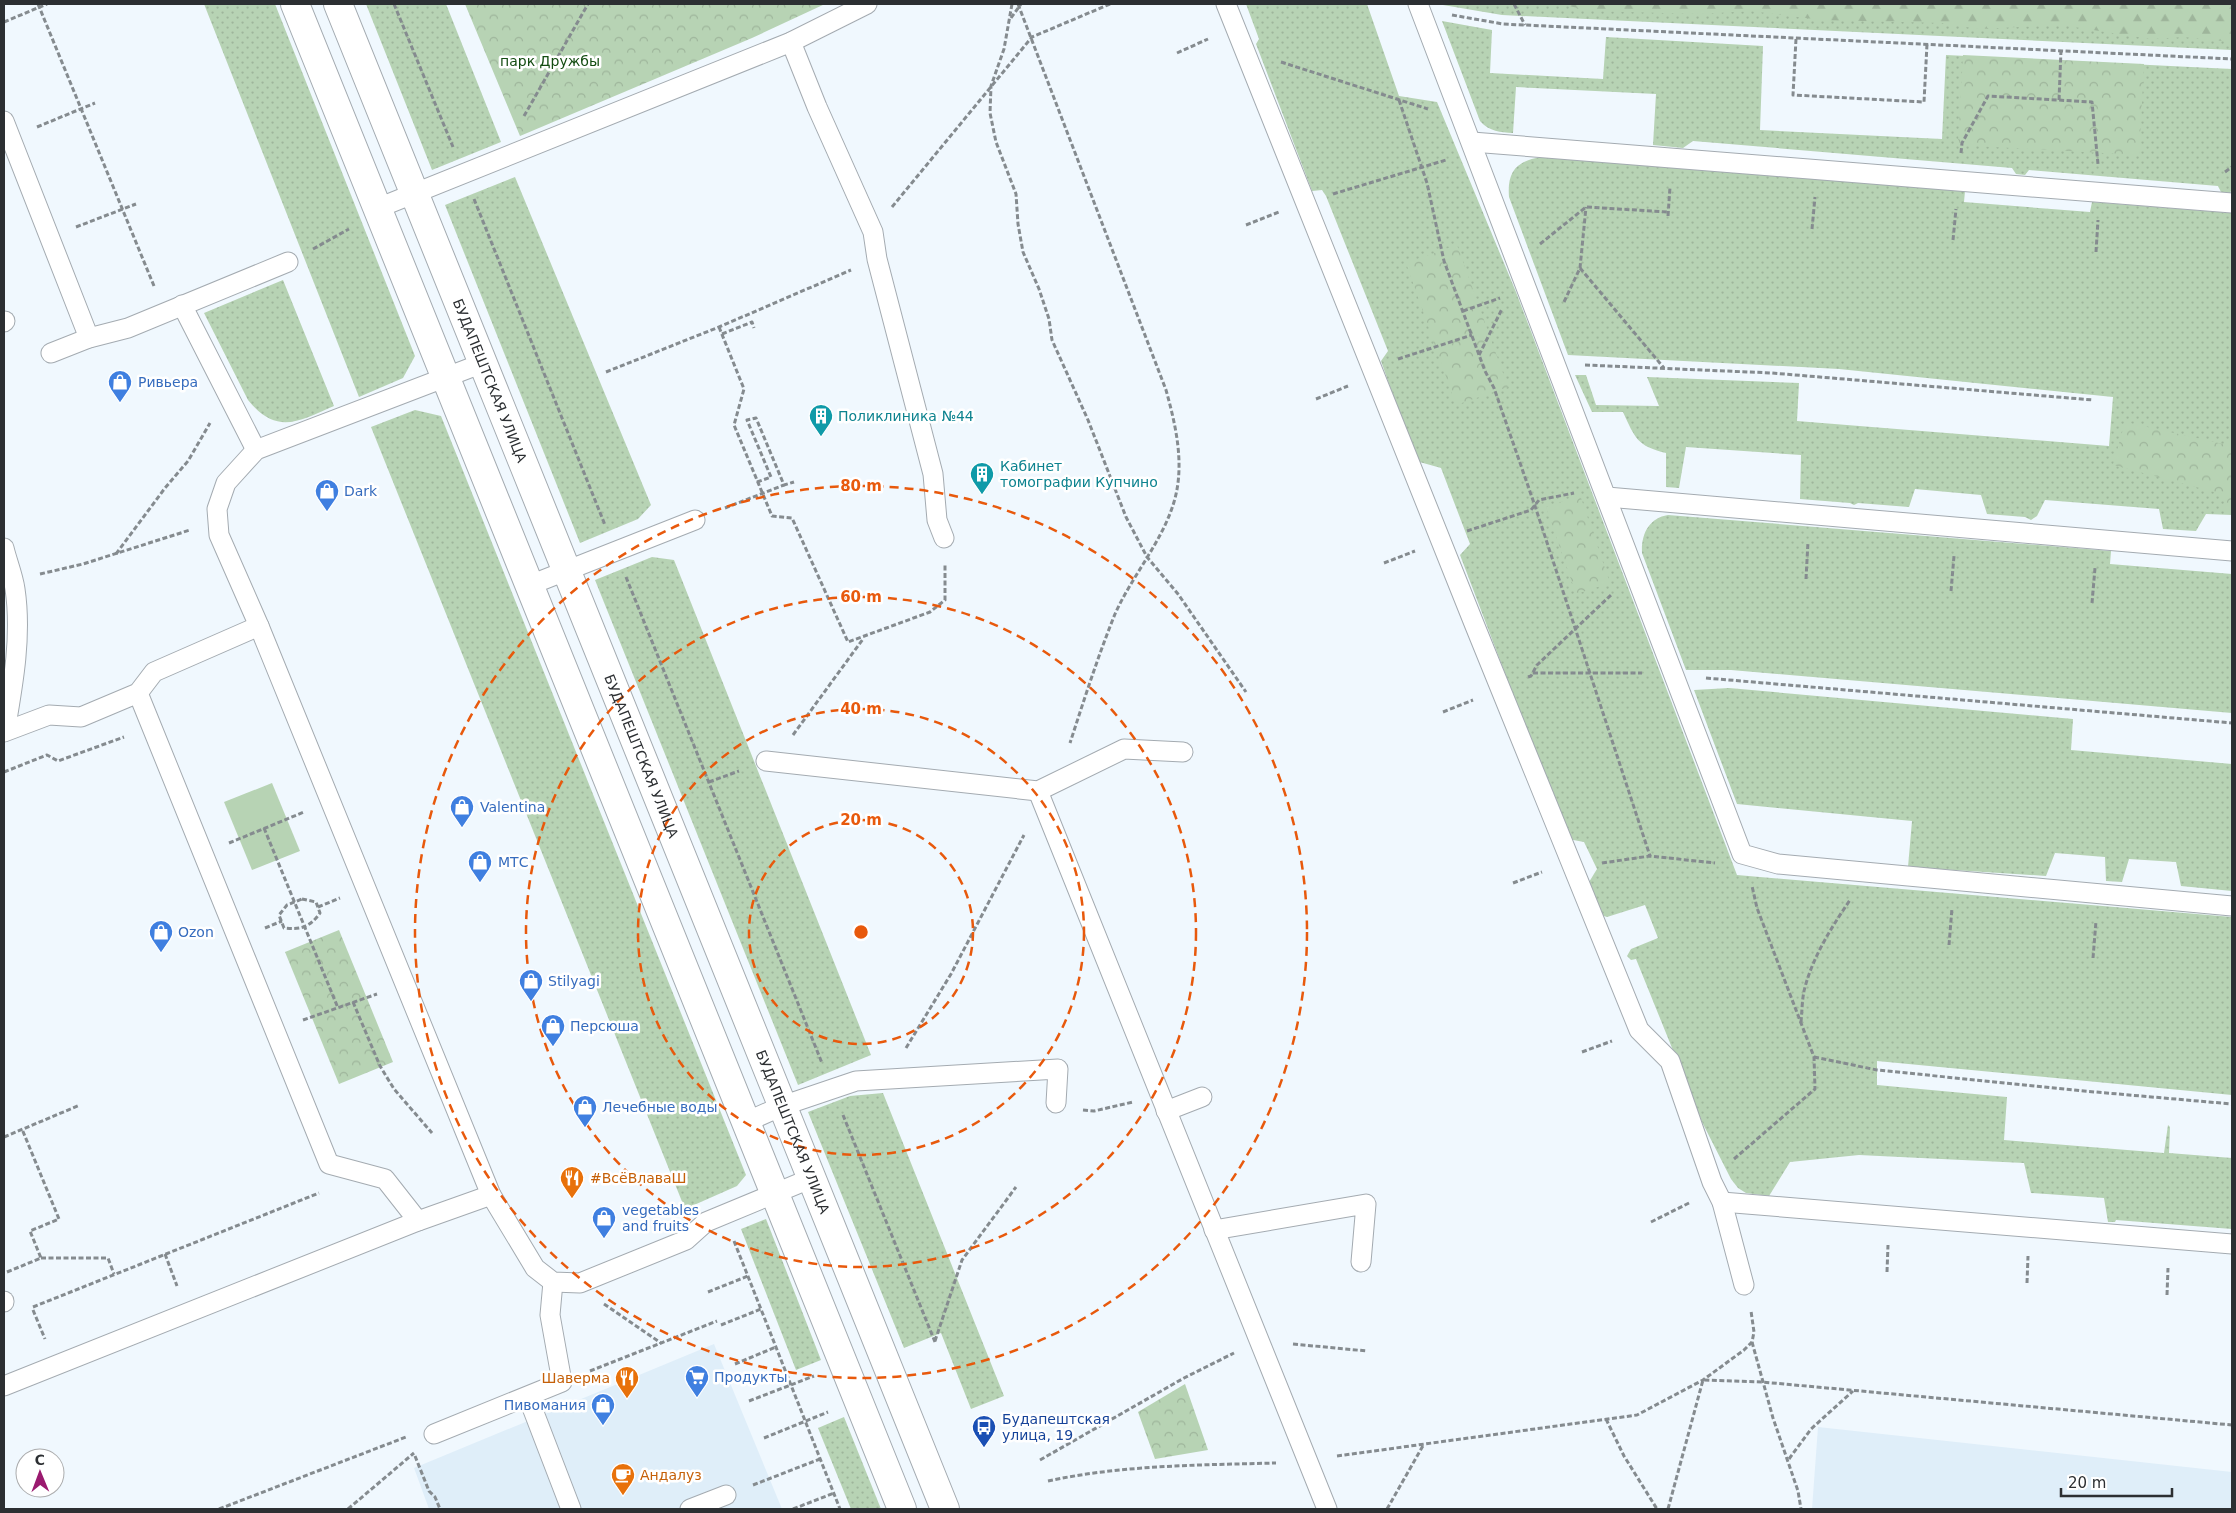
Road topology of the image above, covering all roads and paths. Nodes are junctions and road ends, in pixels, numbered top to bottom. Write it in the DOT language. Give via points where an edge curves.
graph roads {
  1 [pos="47,4"];
  2 [pos="295,4"];
  3 [pos="338,4"];
  4 [pos="394,4"];
  5 [pos="588,4"];
  6 [pos="868,4"];
  7 [pos="1012,4"];
  8 [pos="1110,4"];
  9 [pos="1226,4"];
  10 [pos="1514,4"];
  11 [pos="1020,5"];
  12 [pos="1419,5"];
  13 [pos="38,6"];
  14 [pos="1011,19"];
  15 [pos="4,22"];
  16 [pos="1525,25"];
  17 [pos="1239,34"];
  18 [pos="1032,37"];
  19 [pos="1796,39"];
  20 [pos="791,42"];
  21 [pos="1928,44"];
  22 [pos="2060,50"];
  23 [pos="1176,53"];
  24 [pos="2232,59"];
  25 [pos="991,86"];
  26 [pos="1399,100"];
  27 [pos="2059,100"];
  28 [pos="96,103"];
  29 [pos="81,109"];
  30 [pos="1460,112"];
  31 [pos="519,124"];
  32 [pos="7,130"];
  33 [pos="1474,146"];
  34 [pos="1422,168"];
  35 [pos="464,174"];
  36 [pos="1959,181"];
  37 [pos="2100,192"];
  38 [pos="414,194"];
  39 [pos="1306,202"];
  40 [pos="2232,203"];
  41 [pos="136,204"];
  42 [pos="1586,207"];
  43 [pos="378,208"];
  44 [pos="123,209"];
  45 [pos="1668,212"];
  46 [pos="873,232"];
  47 [pos="50,238"];
  48 [pos="877,259"];
  49 [pos="1516,259"];
  50 [pos="288,262"];
  51 [pos="1580,268"];
  52 [pos="1526,288"];
  53 [pos="1509,295"];
  54 [pos="173,309"];
  55 [pos="1463,311"];
  56 [pos="720,327"];
  57 [pos="754,328"];
  58 [pos="1542,329"];
  59 [pos="722,334"];
  60 [pos="89,338"];
  61 [pos="51,353"];
  62 [pos="1479,355"];
  63 [pos="483,363"];
  64 [pos="1555,364"];
  65 [pos="1664,368"];
  66 [pos="606,372"];
  67 [pos="446,378"];
  68 [pos="223,386"];
  69 [pos="2093,400"];
  70 [pos="256,450"];
  71 [pos="757,482"];
  72 [pos="794,482"];
  73 [pos="784,486"];
  74 [pos="762,494"];
  75 [pos="1607,497"];
  76 [pos="1535,506"];
  77 [pos="725,508"];
  78 [pos="1810,515"];
  79 [pos="218,520"];
  80 [pos="695,520"];
  81 [pos="1956,527"];
  82 [pos="944,538"];
  83 [pos="1442,540"];
  84 [pos="2097,540"];
  85 [pos="4,548"];
  86 [pos="616,551"];
  87 [pos="2232,551"];
  88 [pos="116,554"];
  89 [pos="1147,557"];
  90 [pos="566,571"];
  91 [pos="1636,573"];
  92 [pos="1806,579"];
  93 [pos="12,580"];
  94 [pos="530,585"];
  95 [pos="1951,591"];
  96 [pos="2092,603"];
  97 [pos="259,626"];
  98 [pos="1576,630"];
  99 [pos="863,638"];
  100 [pos="1533,673"];
  101 [pos="1590,673"];
  102 [pos="1676,677"];
  103 [pos="1498,689"];
  104 [pos="1246,692"];
  105 [pos="138,693"];
  106 [pos="1443,712"];
  107 [pos="2232,723"];
  108 [pos="5,731"];
  109 [pos="131,739"];
  110 [pos="1183,752"];
  111 [pos="766,761"];
  112 [pos="4,772"];
  113 [pos="1058,782"];
  114 [pos="1041,799"];
  115 [pos="330,802"];
  116 [pos="264,828"];
  117 [pos="203,853"];
  118 [pos="1650,856"];
  119 [pos="1745,861"];
  120 [pos="1572,868"];
  121 [pos="1869,872"];
  122 [pos="1955,880"];
  123 [pos="2099,894"];
  124 [pos="294,902"];
  125 [pos="2232,906"];
  126 [pos="305,927"];
  127 [pos="1949,945"];
  128 [pos="2093,958"];
  129 [pos="405,983"];
  130 [pos="353,1002"];
  131 [pos="338,1008"];
  132 [pos="1801,1023"];
  133 [pos="275,1030"];
  134 [pos="1814,1057"];
  135 [pos="890,1077"];
  136 [pos="832,1088"];
  137 [pos="1202,1097"];
  138 [pos="1056,1103"];
  139 [pos="1163,1103"];
  140 [pos="2232,1104"];
  141 [pos="80,1105"];
  142 [pos="782,1106"];
  143 [pos="746,1122"];
  144 [pos="22,1129"];
  145 [pos="4,1137"];
  146 [pos="480,1166"];
  147 [pos="812,1178"];
  148 [pos="1712,1182"];
  149 [pos="316,1184"];
  150 [pos="1016,1187"];
  151 [pos="775,1193"];
  152 [pos="491,1194"];
  153 [pos="1722,1202"];
  154 [pos="723,1215"];
  155 [pos="418,1221"];
  156 [pos="1651,1222"];
  157 [pos="1214,1230"];
  158 [pos="2232,1244"];
  159 [pos="41,1258"];
  160 [pos="1361,1262"];
  161 [pos="4,1273"];
  162 [pos="114,1274"];
  163 [pos="748,1276"];
  164 [pos="553,1282"];
  165 [pos="580,1283"];
  166 [pos="1744,1284"];
  167 [pos="708,1292"];
  168 [pos="761,1309"];
  169 [pos="25,1310"];
  170 [pos="718,1321"];
  171 [pos="721,1325"];
  172 [pos="1259,1342"];
  173 [pos="1752,1342"];
  174 [pos="661,1343"];
  175 [pos="776,1348"];
  176 [pos="1367,1351"];
  177 [pos="735,1364"];
  178 [pos="844,1364"];
  179 [pos="1704,1380"];
  180 [pos="562,1382"];
  181 [pos="1762,1382"];
  182 [pos="791,1384"];
  183 [pos="4,1386"];
  184 [pos="1854,1391"];
  185 [pos="528,1397"];
  186 [pos="858,1400"];
  187 [pos="749,1401"];
  188 [pos="1606,1419"];
  189 [pos="805,1421"];
  190 [pos="2232,1425"];
  191 [pos="434,1434"];
  192 [pos="764,1438"];
  193 [pos="1425,1443"];
  194 [pos="414,1453"];
  195 [pos="820,1459"];
  196 [pos="1788,1459"];
  197 [pos="1040,1460"];
  198 [pos="1307,1460"];
  199 [pos="779,1475"];
  200 [pos="1048,1481"];
  201 [pos="834,1493"];
  202 [pos="726,1495"];
  203 [pos="219,1509"];
  204 [pos="350,1509"];
  205 [pos="440,1509"];
  206 [pos="571,1509"];
  207 [pos="690,1509"];
  208 [pos="793,1509"];
  209 [pos="840,1509"];
  210 [pos="902,1509"];
  211 [pos="945,1509"];
  212 [pos="1327,1509"];
  213 [pos="1387,1509"];
  214 [pos="1657,1509"];
  215 [pos="1668,1509"];
  216 [pos="1801,1509"];
  1 -- 13 [label="path"];
  2 -- 43 [label="street"];
  3 -- 38 [label="street, БУДАПЕШТСКАЯ УЛИЦА"];
  4 -- 35 [label="path"];
  5 -- 31 [label="path"];
  6 -- 20 [label="lane"];
  7 -- 14 [label="path"];
  8 -- 18 [label="path"];
  9 -- 17 [label="lane"];
  10 -- 16 [label="path"];
  11 -- 14 [label="path"];
  11 -- 18 [label="path"];
  12 -- 16 [label="path" via="1438,12"];
  12 -- 30 [label="lane"];
  13 -- 15 [label="path"];
  13 -- 29 [label="path"];
  14 -- 25 [label="path"];
  16 -- 19 [label="path"];
  17 -- 23 [label="path"];
  17 -- 26 [label="path" via="1261,55"];
  17 -- 39 [label="lane"];
  18 -- 25 [label="path"];
  18 -- 89 [label="path" via="1166,390 1175,423 1179,474 1174,503"];
  19 -- 21 [label="path"];
  19 -- 21 [label="path" via="1793,95 1924,102"];
  20 -- 35 [label="lane"];
  20 -- 46 [label="lane"];
  21 -- 22 [label="path"];
  22 -- 24 [label="path"];
  22 -- 27 [label="path"];
  25 -- 46 [label="path"];
  25 -- 89 [label="path" via="990,113 996,142 1016,194 1023,252 1049,319 1052,340 1126,517"];
  26 -- 30 [label="path" via="1429,109"];
  26 -- 34 [label="path"];
  27 -- 36 [label="path" via="1988,96 1962,143"];
  27 -- 37 [label="path" via="2092,102"];
  28 -- 29 [label="path"];
  29 -- 32 [label="path"];
  29 -- 44 [label="path"];
  30 -- 33 [label="lane"];
  32 -- 47 [label="lane"];
  33 -- 34 [label="path"];
  33 -- 36 [label="lane"];
  33 -- 49 [label="lane"];
  34 -- 39 [label="path"];
  34 -- 55 [label="path" via="1444,261"];
  35 -- 38 [label="lane"];
  35 -- 86 [label="path"];
  36 -- 37 [label="lane"];
  37 -- 40 [label="lane"];
  38 -- 43 [label="lane"];
  38 -- 63 [label="street, БУДАПЕШТСКАЯ УЛИЦА"];
  39 -- 83 [label="lane"];
  41 -- 44 [label="path"];
  42 -- 45 [label="path"];
  42 -- 49 [label="path" via="1530,252"];
  42 -- 51 [label="path"];
  43 -- 50 [label="path" via="342,234"];
  43 -- 67 [label="street"];
  44 -- 47 [label="path"];
  44 -- 54 [label="path"];
  46 -- 48 [label="lane"];
  47 -- 60 [label="lane"];
  48 -- 56 [label="path"];
  48 -- 82 [label="lane" via="933,474 937,520"];
  49 -- 52 [label="lane"];
  50 -- 54 [label="lane"];
  51 -- 58 [label="path" via="1555,320"];
  51 -- 65 [label="path"];
  52 -- 53 [label="path"];
  52 -- 58 [label="lane"];
  53 -- 55 [label="path"];
  53 -- 62 [label="path"];
  54 -- 60 [label="lane" via="128,328"];
  54 -- 68 [label="lane"];
  55 -- 62 [label="path"];
  56 -- 59 [label="path"];
  56 -- 66 [label="path"];
  57 -- 59 [label="path" via="752,322"];
  58 -- 64 [label="lane"];
  59 -- 71 [label="path" via="744,389 734,425"];
  60 -- 61 [label="lane"];
  62 -- 76 [label="path" via="1494,388"];
  63 -- 67 [label="lane"];
  63 -- 90 [label="street, БУДАПЕШТСКАЯ УЛИЦА"];
  64 -- 65 [label="path"];
  64 -- 75 [label="lane"];
  65 -- 69 [label="path" via="1772,373"];
  67 -- 70 [label="lane"];
  67 -- 94 [label="street"];
  68 -- 70 [label="lane"];
  68 -- 88 [label="path" via="210,423 188,461"];
  70 -- 79 [label="lane" via="226,483 217,509"];
  71 -- 73 [label="path" via="771,477 747,420 756,418"];
  71 -- 74 [label="path"];
  72 -- 73 [label="path"];
  73 -- 74 [label="path"];
  74 -- 77 [label="path"];
  74 -- 99 [label="path" via="772,516 792,518 848,642"];
  75 -- 76 [label="path" via="1581,492 1559,494 1539,500"];
  75 -- 78 [label="lane"];
  75 -- 91 [label="lane"];
  76 -- 83 [label="path"];
  76 -- 98 [label="path"];
  78 -- 81 [label="lane"];
  78 -- 92 [label="path"];
  79 -- 88 [label="path"];
  79 -- 97 [label="lane" via="219,534"];
  80 -- 86 [label="lane"];
  81 -- 84 [label="lane"];
  81 -- 95 [label="path"];
  82 -- 99 [label="path" via="945,600 930,612"];
  83 -- 103 [label="lane"];
  84 -- 87 [label="lane"];
  84 -- 96 [label="path"];
  85 -- 93 [label="lane"];
  86 -- 90 [label="lane"];
  86 -- 136 [label="path"];
  88 -- 93 [label="path"];
  89 -- 104 [label="path" via="1178,594"];
  89 -- 113 [label="path" via="1116,612"];
  90 -- 94 [label="lane"];
  90 -- 142 [label="street, БУДАПЕШТСКАЯ УЛИЦА"];
  91 -- 98 [label="path"];
  91 -- 102 [label="lane"];
  93 -- 108 [label="lane" via="15,589 16,664"];
  94 -- 143 [label="street"];
  97 -- 105 [label="lane" via="154,672"];
  97 -- 115 [label="lane"];
  98 -- 100 [label="path" via="1536,664"];
  98 -- 101 [label="path"];
  99 -- 111 [label="path" via="792,736"];
  100 -- 101 [label="path"];
  100 -- 103 [label="path"];
  101 -- 102 [label="path"];
  101 -- 118 [label="path"];
  102 -- 107 [label="path" via="1730,678"];
  102 -- 119 [label="lane"];
  103 -- 106 [label="path"];
  103 -- 120 [label="lane"];
  105 -- 108 [label="lane" via="82,717 49,715"];
  105 -- 117 [label="lane"];
  109 -- 112 [label="path" via="119,737 58,761 48,755"];
  110 -- 113 [label="lane" via="1124,749"];
  111 -- 114 [label="lane"];
  113 -- 114 [label="lane"];
  114 -- 135 [label="path" via="951,974"];
  114 -- 139 [label="lane"];
  115 -- 116 [label="path"];
  115 -- 129 [label="lane"];
  116 -- 117 [label="path"];
  116 -- 124 [label="path"];
  117 -- 133 [label="lane"];
  118 -- 119 [label="path"];
  118 -- 120 [label="path"];
  119 -- 121 [label="lane"];
  119 -- 132 [label="path" via="1758,908"];
  120 -- 148 [label="lane" via="1639,1030 1670,1061"];
  121 -- 122 [label="lane"];
  121 -- 132 [label="path" via="1830,930 1815,961 1804,991"];
  122 -- 123 [label="lane"];
  122 -- 127 [label="path"];
  123 -- 125 [label="lane"];
  123 -- 128 [label="path"];
  124 -- 126 [label="path"];
  124 -- 126 [label="path" via="287,905 280,915 284,928"];
  124 -- 126 [label="path" via="302,899 316,902 320,913 312,924"];
  126 -- 131 [label="path"];
  129 -- 130 [label="path"];
  129 -- 146 [label="lane"];
  130 -- 131 [label="path"];
  130 -- 146 [label="path" via="380,1066 394,1089 432,1132 453,1150"];
  131 -- 133 [label="path"];
  132 -- 134 [label="path"];
  133 -- 155 [label="lane" via="329,1164 385,1179"];
  134 -- 140 [label="path" via="1877,1070"];
  134 -- 148 [label="path" via="1815,1089"];
  135 -- 136 [label="lane"];
  135 -- 138 [label="lane" via="1058,1069"];
  136 -- 142 [label="lane"];
  136 -- 150 [label="path" via="935,1342 962,1260"];
  137 -- 139 [label="lane"];
  138 -- 139 [label="path" via="1094,1111"];
  139 -- 157 [label="lane"];
  141 -- 144 [label="path"];
  142 -- 143 [label="lane"];
  142 -- 147 [label="street, БУДАПЕШТСКАЯ УЛИЦА"];
  143 -- 151 [label="street"];
  144 -- 145 [label="path"];
  144 -- 159 [label="path" via="59,1220 30,1231"];
  146 -- 152 [label="lane"];
  147 -- 151 [label="lane"];
  147 -- 211 [label="street, БУДАПЕШТСКАЯ УЛИЦА"];
  148 -- 153 [label="lane"];
  148 -- 156 [label="path" via="1690,1203"];
  149 -- 162 [label="path" via="320,1193"];
  151 -- 154 [label="lane"];
  151 -- 178 [label="street"];
  152 -- 155 [label="lane"];
  152 -- 164 [label="lane" via="535,1268"];
  153 -- 158 [label="lane"];
  153 -- 166 [label="lane"];
  154 -- 163 [label="path"];
  154 -- 165 [label="lane" via="706,1222 686,1240"];
  155 -- 183 [label="lane"];
  157 -- 160 [label="lane" via="1366,1204"];
  157 -- 172 [label="lane"];
  159 -- 161 [label="path"];
  159 -- 162 [label="path" via="108,1258"];
  162 -- 169 [label="path"];
  163 -- 167 [label="path"];
  163 -- 168 [label="path"];
  164 -- 165 [label="lane"];
  164 -- 180 [label="lane" via="550,1315"];
  165 -- 174 [label="path" via="590,1295"];
  166 -- 173 [label="path" via="1754,1323"];
  168 -- 171 [label="path"];
  168 -- 175 [label="path"];
  170 -- 174 [label="path"];
  172 -- 176 [label="path"];
  172 -- 197 [label="path" via="1184,1378"];
  172 -- 198 [label="lane"];
  173 -- 179 [label="path"];
  173 -- 181 [label="path"];
  174 -- 180 [label="path"];
  175 -- 177 [label="path"];
  175 -- 182 [label="path"];
  178 -- 182 [label="path"];
  178 -- 186 [label="street"];
  179 -- 181 [label="path"];
  179 -- 188 [label="path" via="1649,1411"];
  179 -- 215 [label="path"];
  180 -- 185 [label="lane"];
  181 -- 184 [label="path"];
  181 -- 196 [label="path"];
  182 -- 187 [label="path"];
  182 -- 189 [label="path"];
  184 -- 190 [label="path"];
  184 -- 196 [label="path" via="1811,1429"];
  185 -- 191 [label="lane"];
  185 -- 206 [label="lane"];
  186 -- 189 [label="path"];
  186 -- 210 [label="street"];
  188 -- 193 [label="path"];
  188 -- 214 [label="path" via="1624,1456"];
  189 -- 192 [label="path"];
  189 -- 195 [label="path"];
  191 -- 194 [label="path"];
  191 -- 203 [label="path" via="401,1438"];
  193 -- 198 [label="path"];
  193 -- 213 [label="path"];
  194 -- 204 [label="path"];
  194 -- 205 [label="path"];
  195 -- 199 [label="path"];
  195 -- 201 [label="path"];
  196 -- 216 [label="path"];
  198 -- 200 [label="path" via="1172,1466 1079,1474"];
  198 -- 212 [label="lane"];
  201 -- 208 [label="path"];
  201 -- 209 [label="path"];
  202 -- 207 [label="lane"];
}
